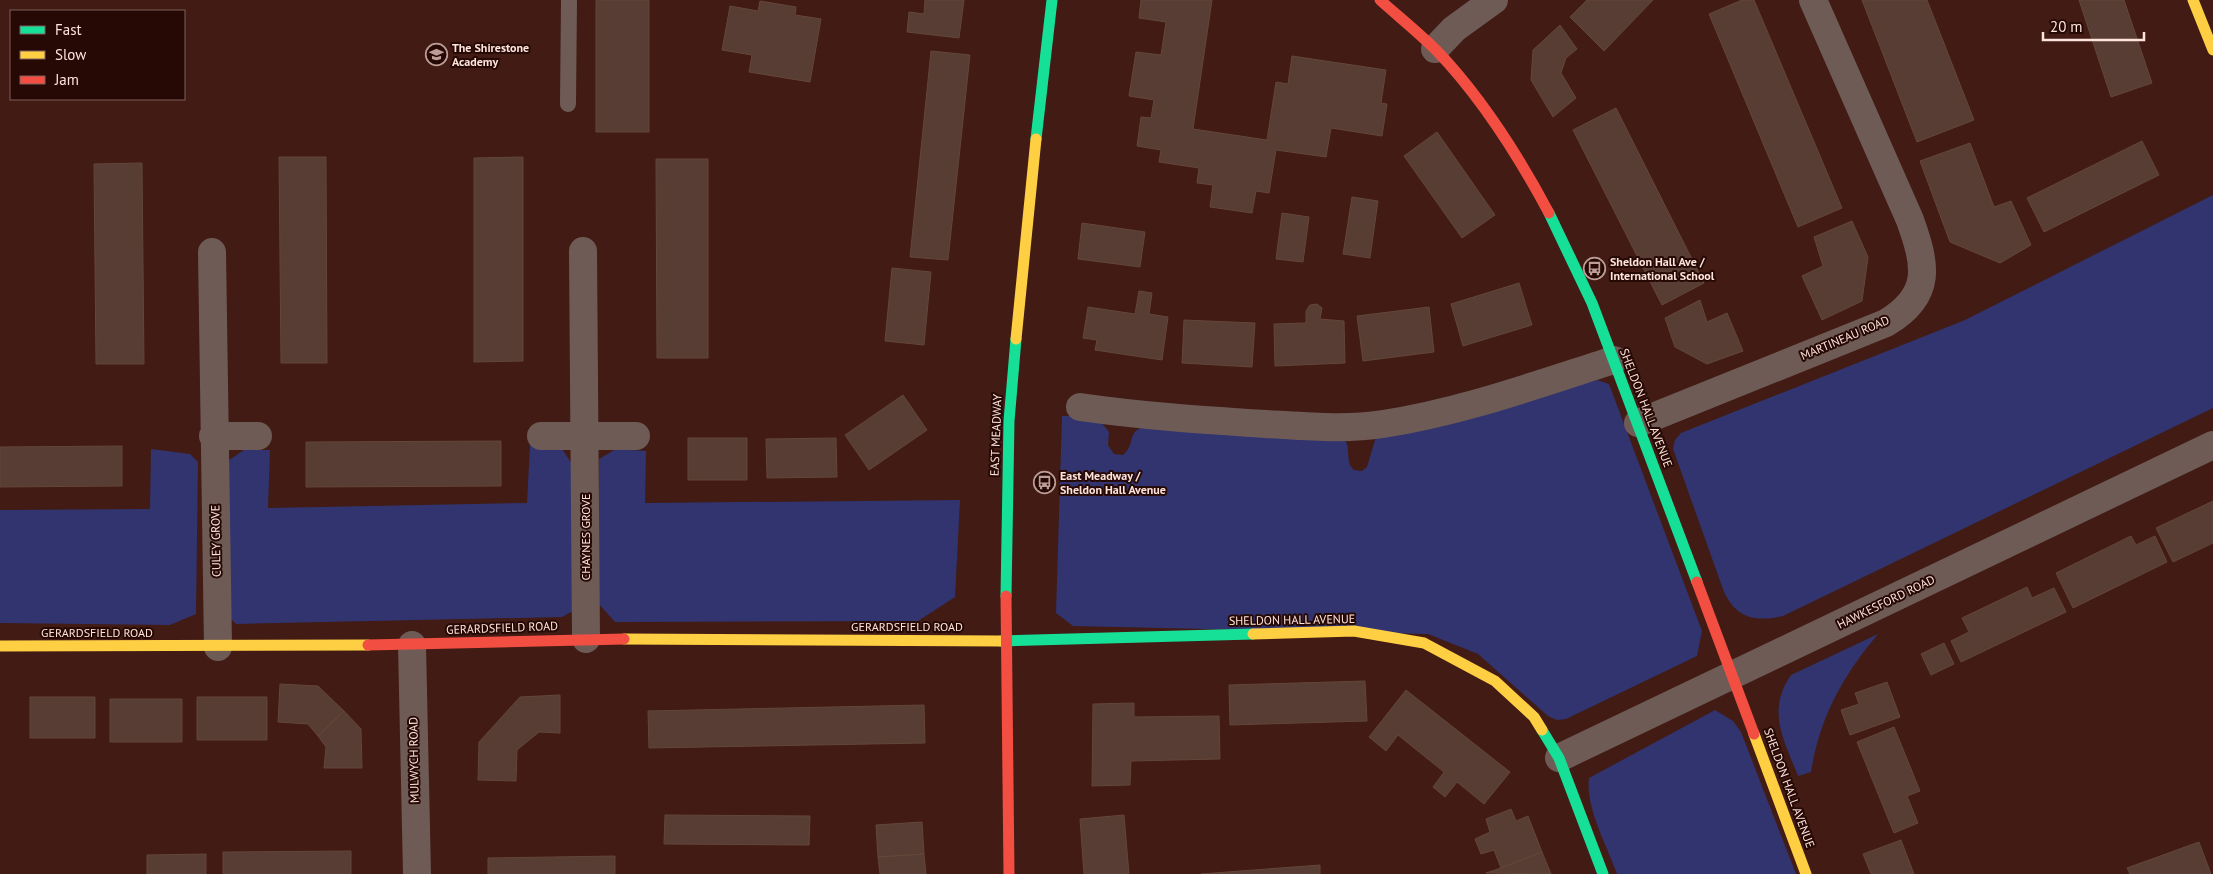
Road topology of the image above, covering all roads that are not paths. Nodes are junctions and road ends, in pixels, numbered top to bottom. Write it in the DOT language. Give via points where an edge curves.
graph roads {
  1 [pos="569,0"];
  2 [pos="1052,0"];
  3 [pos="1380,0"];
  4 [pos="1494,0"];
  5 [pos="1812,0"];
  6 [pos="2193,0"];
  7 [pos="1435,48"];
  8 [pos="2213,50"];
  9 [pos="568,104"];
  10 [pos="583,250"];
  11 [pos="212,252"];
  12 [pos="1614,360"];
  13 [pos="1080,407"];
  14 [pos="1638,423"];
  15 [pos="214,436"];
  16 [pos="258,436"];
  17 [pos="542,436"];
  18 [pos="585,436"];
  19 [pos="636,436"];
  20 [pos="2213,445"];
  21 [pos="586,639"];
  22 [pos="1004,640"];
  23 [pos="412,645"];
  24 [pos="0,646"];
  25 [pos="218,647"];
  26 [pos="1733,676"];
  27 [pos="1559,758"];
  28 [pos="416,874"];
  29 [pos="1009,874"];
  30 [pos="1603,874"];
  31 [pos="1806,874"];
  1 -- 9 [label="lane"];
  2 -- 22 [label="street, EAST MEADWAY" via="1027,215 1009,420"];
  3 -- 7 [label="street, SHELDON HALL AVENUE"];
  4 -- 7 [label="street" via="1454,29"];
  5 -- 14 [label="street, MARTINEAU ROAD" via="1913,228 1921,251 1921,284 1907,308 1886,323"];
  6 -- 8 [label="street"];
  7 -- 12 [label="street, SHELDON HALL AVENUE" via="1489,111 1525,165 1555,221"];
  10 -- 18 [label="street, CHAYNES GROVE"];
  11 -- 15 [label="street, CULEY GROVE"];
  12 -- 13 [label="street" via="1468,406 1360,427 1238,422"];
  12 -- 14 [label="street, SHELDON HALL AVENUE"];
  14 -- 26 [label="street, SHELDON HALL AVENUE"];
  15 -- 16 [label="street"];
  15 -- 25 [label="street, CULEY GROVE"];
  17 -- 18 [label="street"];
  18 -- 19 [label="street"];
  18 -- 21 [label="street, CHAYNES GROVE"];
  20 -- 26 [label="street, HAWKESFORD ROAD"];
  21 -- 22 [label="street, GERARDSFIELD ROAD"];
  21 -- 23 [label="street, GERARDSFIELD ROAD"];
  22 -- 27 [label="street, SHELDON HALL AVENUE" via="1354,631 1424,643 1495,681 1534,717"];
  22 -- 29 [label="street, EAST MEADWAY"];
  23 -- 25 [label="street, GERARDSFIELD ROAD"];
  23 -- 28 [label="street, MULWYCH ROAD"];
  24 -- 25 [label="street, GERARDSFIELD ROAD"];
  26 -- 27 [label="street, HAWKESFORD ROAD"];
  26 -- 31 [label="street, SHELDON HALL AVENUE"];
  27 -- 30 [label="street, SHELDON HALL AVENUE"];
}
